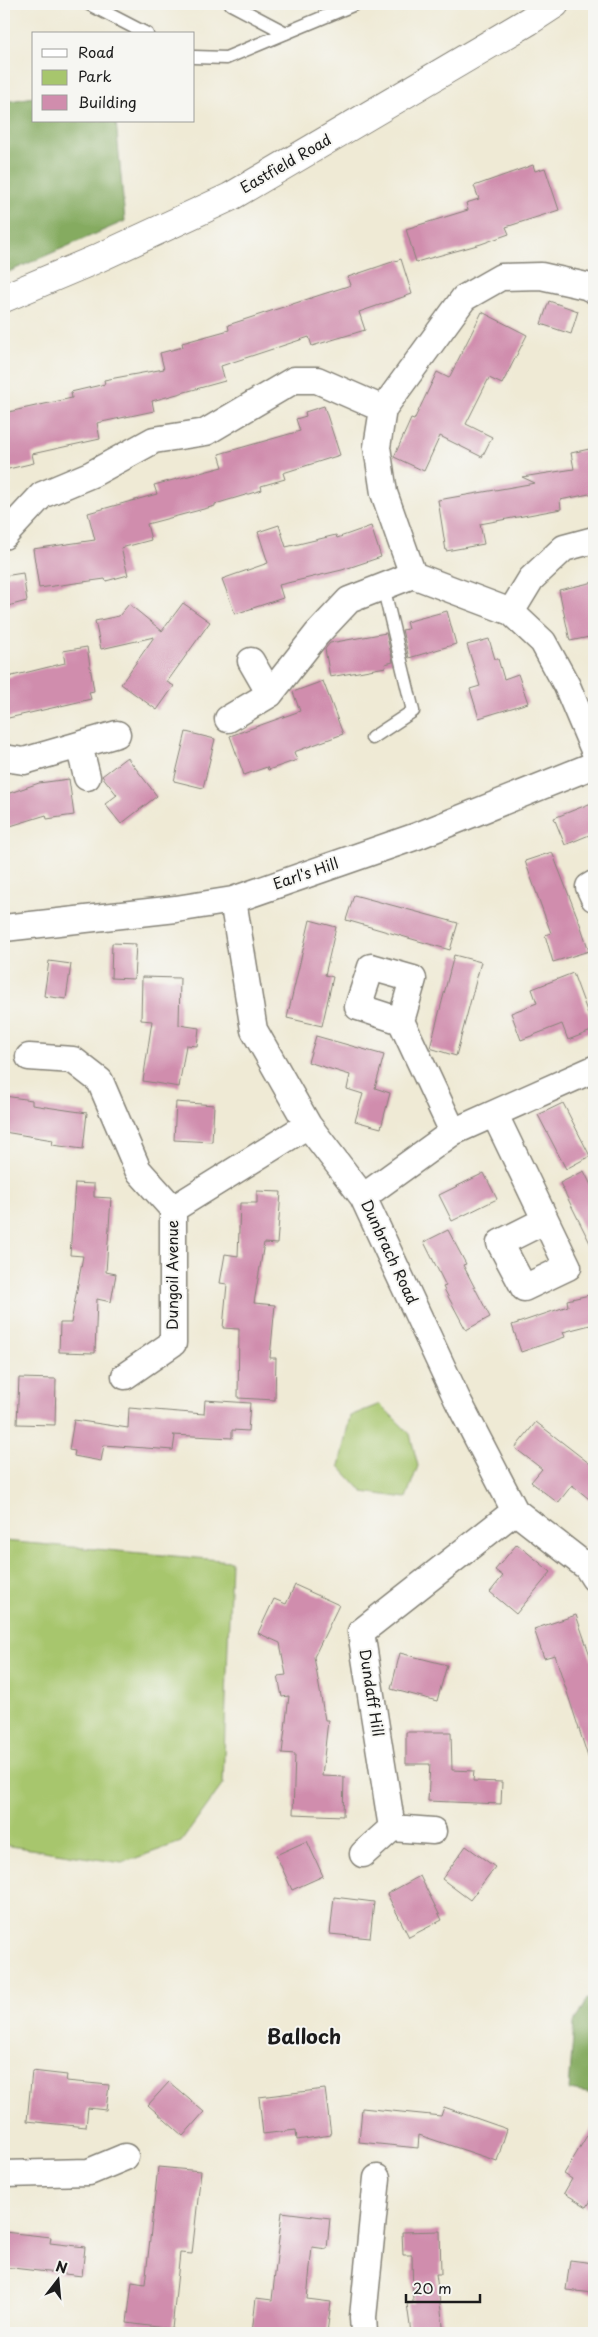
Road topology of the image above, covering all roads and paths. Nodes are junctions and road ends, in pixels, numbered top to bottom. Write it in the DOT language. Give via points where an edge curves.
graph roads {
  1 [pos="89,4"];
  2 [pos="231,4"];
  3 [pos="355,4"];
  4 [pos="555,4"];
  5 [pos="142,32"];
  6 [pos="286,33"];
  7 [pos="195,56"];
  8 [pos="594,290"];
  9 [pos="4,298"];
  10 [pos="383,409"];
  11 [pos="4,536"];
  12 [pos="594,540"];
  13 [pos="413,575"];
  14 [pos="383,586"];
  15 [pos="511,612"];
  16 [pos="251,661"];
  17 [pos="270,694"];
  18 [pos="228,719"];
  19 [pos="117,734"];
  20 [pos="372,738"];
  21 [pos="79,745"];
  22 [pos="594,750"];
  23 [pos="4,758"];
  24 [pos="594,765"];
  25 [pos="87,777"];
  26 [pos="594,884"];
  27 [pos="594,898"];
  28 [pos="233,900"];
  29 [pos="4,928"];
  30 [pos="401,1021"];
  31 [pos="29,1057"];
  32 [pos="594,1069"];
  33 [pos="495,1115"];
  34 [pos="308,1125"];
  35 [pos="453,1132"];
  36 [pos="363,1197"];
  37 [pos="173,1209"];
  38 [pos="544,1221"];
  39 [pos="125,1376"];
  40 [pos="515,1511"];
  41 [pos="594,1578"];
  42 [pos="392,1828"];
  43 [pos="433,1831"];
  44 [pos="364,1854"];
  45 [pos="125,2157"];
  46 [pos="4,2174"];
  47 [pos="377,2178"];
  48 [pos="364,2333"];
  1 -- 5 [label="lane"];
  2 -- 6 [label="lane"];
  3 -- 6 [label="lane"];
  4 -- 9 [label="street, Eastfield Road" via="230,197"];
  6 -- 7 [label="lane" via="226,58"];
  8 -- 10 [label="street" via="541,276 501,277 464,298"];
  10 -- 11 [label="street" via="317,380 294,380 206,432 154,440 92,474 42,495"];
  10 -- 13 [label="street" via="376,447 384,493"];
  12 -- 15 [label="street" via="564,548 530,579"];
  13 -- 14 [label="street"];
  13 -- 15 [label="street"];
  14 -- 17 [label="street" via="349,600 317,634"];
  14 -- 20 [label="lane" via="413,711"];
  15 -- 22 [label="street" via="542,642 567,686"];
  16 -- 17 [label="street"];
  17 -- 18 [label="street"];
  19 -- 21 [label="street"];
  21 -- 23 [label="street" via="24,762"];
  21 -- 25 [label="street"];
  24 -- 28 [label="street, Earl's Hill" via="417,836"];
  26 -- 27 [label="street" via="589,887"];
  28 -- 29 [label="street, Earl's Hill"];
  28 -- 34 [label="street, Dunbrach Road" via="254,1030"];
  30 -- 35 [label="street"];
  31 -- 37 [label="street, Dungoil Avenue" via="73,1060 100,1081 138,1170"];
  32 -- 33 [label="street"];
  33 -- 35 [label="street"];
  33 -- 38 [label="street"];
  34 -- 36 [label="street, Dunbrach Road"];
  34 -- 37 [label="street, Dungoil Avenue"];
  35 -- 36 [label="street"];
  36 -- 40 [label="street, Dunbrach Road" via="457,1399"];
  37 -- 39 [label="street, Dungoil Avenue" via="173,1343"];
  40 -- 41 [label="street, Dunbrach Road" via="587,1567"];
  40 -- 42 [label="street, Dundaff Hill" via="361,1632"];
  42 -- 43 [label="street"];
  42 -- 44 [label="street"];
  45 -- 46 [label="street" via="89,2172"];
  47 -- 48 [label="street"];
}
